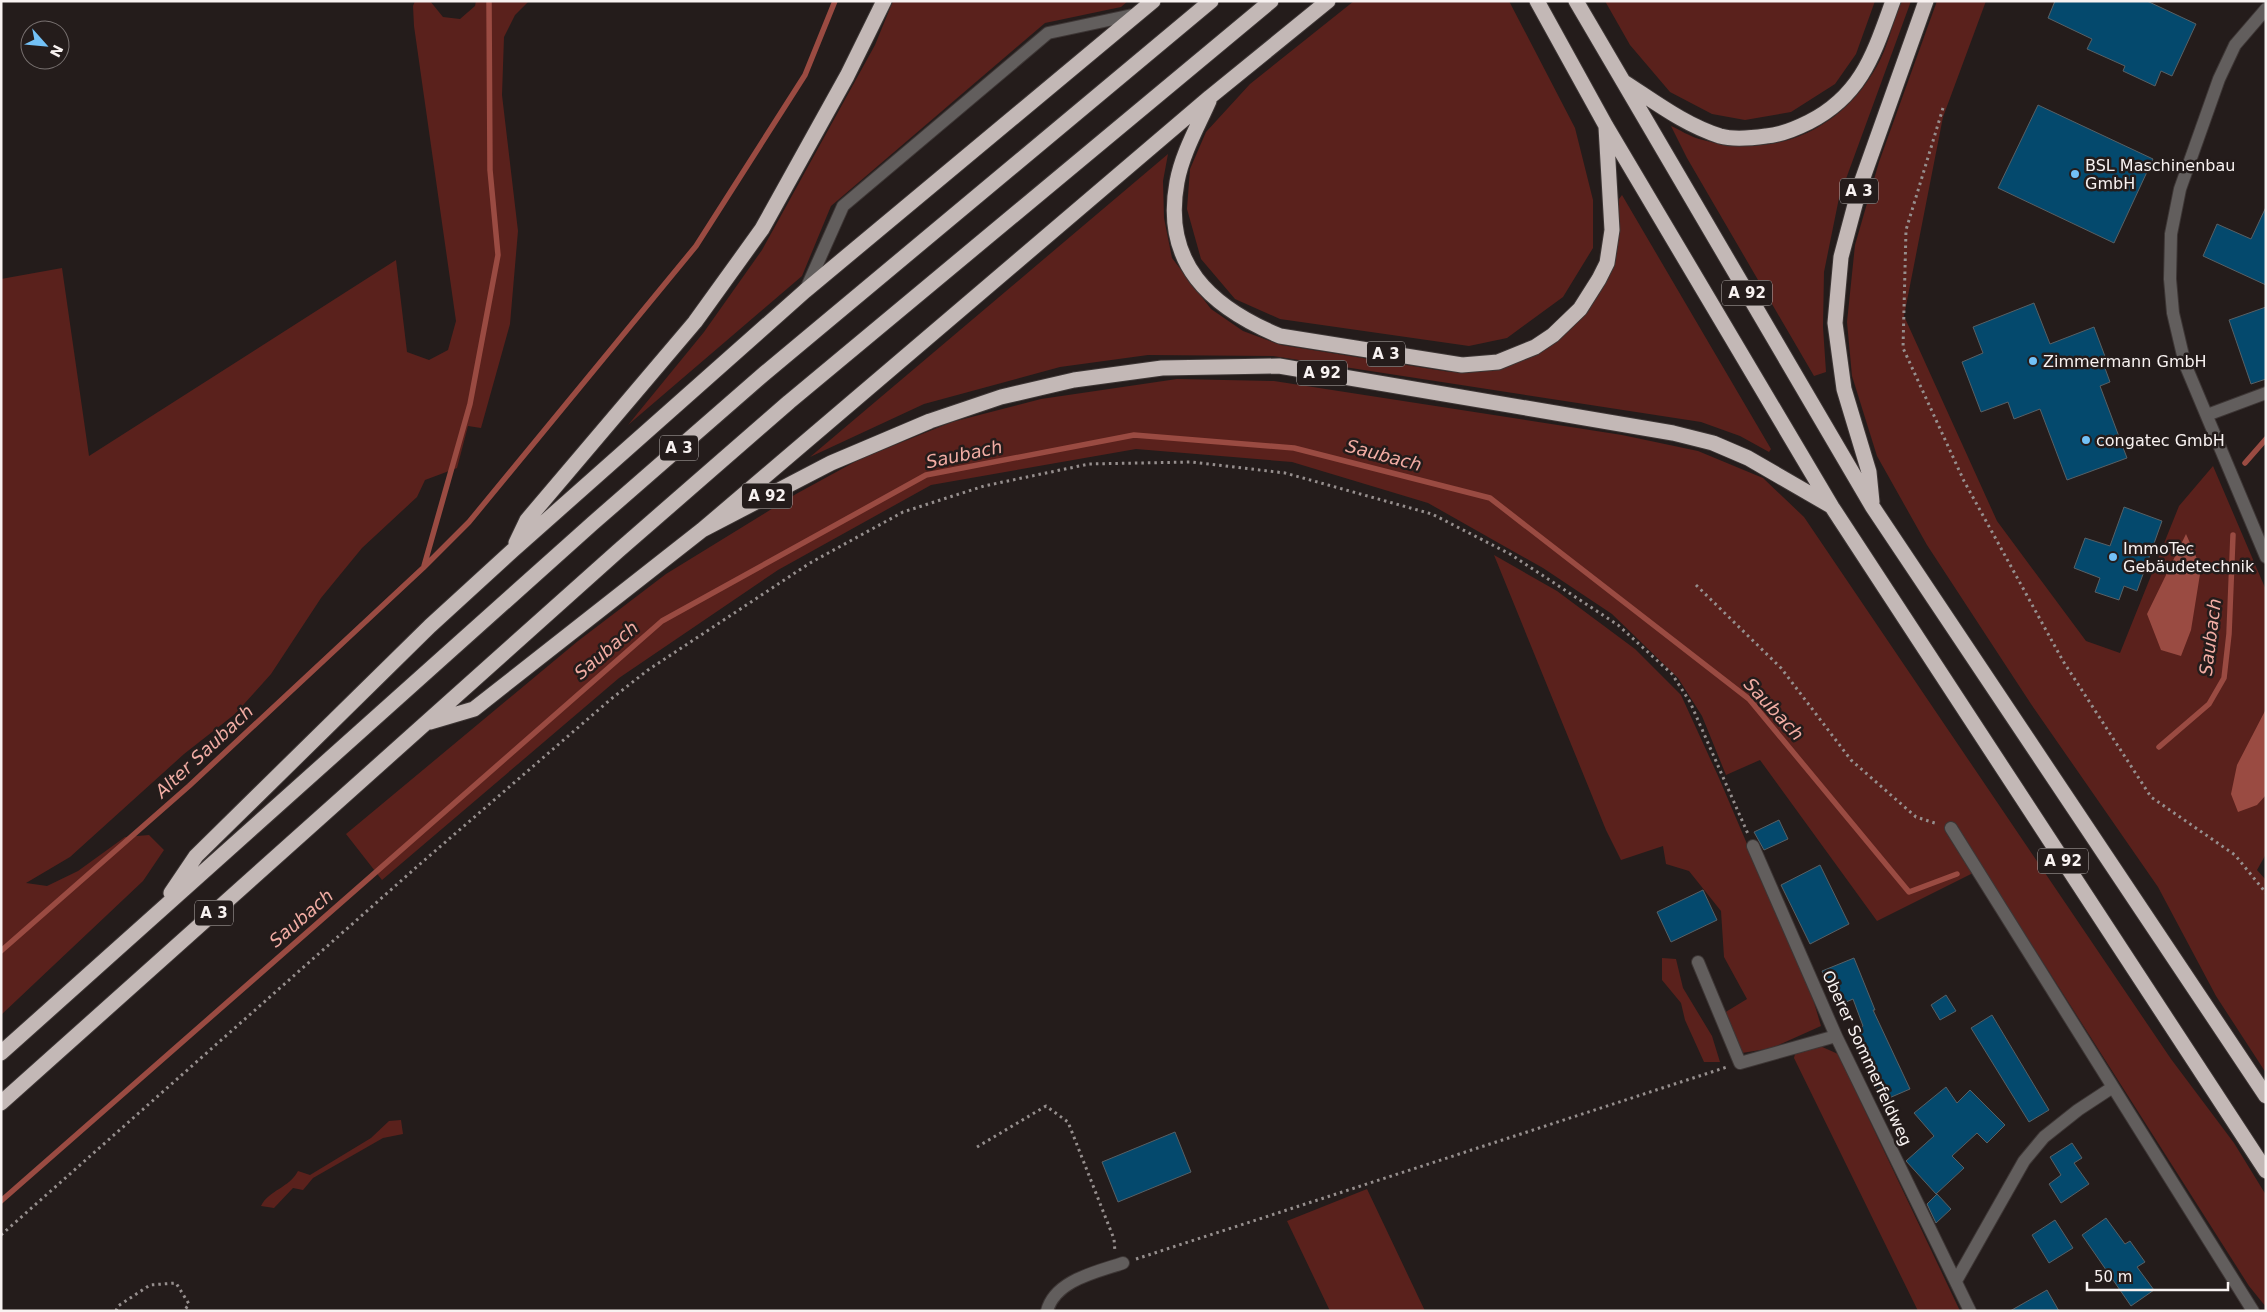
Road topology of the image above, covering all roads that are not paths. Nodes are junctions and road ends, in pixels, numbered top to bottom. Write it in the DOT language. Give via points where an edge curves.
graph roads {
  1 [pos="884,1"];
  2 [pos="1153,1"];
  3 [pos="1211,1"];
  4 [pos="1271,1"];
  5 [pos="1328,1"];
  6 [pos="1537,1"];
  7 [pos="1576,1"];
  8 [pos="1893,1"];
  9 [pos="1926,1"];
  10 [pos="2266,8"];
  11 [pos="1136,14"];
  12 [pos="1621,80"];
  13 [pos="1210,97"];
  14 [pos="1606,126"];
  15 [pos="805,291"];
  16 [pos="2266,393"];
  17 [pos="2207,415"];
  18 [pos="1872,506"];
  19 [pos="1832,507"];
  20 [pos="702,530"];
  21 [pos="512,551"];
  22 [pos="2266,557"];
  23 [pos="426,723"];
  24 [pos="1951,828"];
  25 [pos="1753,846"];
  26 [pos="160,911"];
  27 [pos="1698,962"];
  28 [pos="1836,1036"];
  29 [pos="1,1053"];
  30 [pos="2112,1087"];
  31 [pos="2266,1096"];
  32 [pos="1,1103"];
  33 [pos="2266,1171"];
  34 [pos="1123,1263"];
  35 [pos="1956,1281"];
  36 [pos="1047,1311"];
  37 [pos="1970,1311"];
  38 [pos="2253,1311"];
  1 -- 21 [label="highway, A 3" via="847,76 762,229 695,322 527,520"];
  2 -- 11 [label="highway, A 3"];
  3 -- 26 [label="highway, A 3" via="765,373"];
  4 -- 23 [label="highway, A 3" via="796,396"];
  5 -- 13 [label="highway, A 3"];
  6 -- 14 [label="highway, A 92"];
  7 -- 12 [label="highway, A 92"];
  8 -- 12 [label="highway, A 92" via="1874,54 1859,81 1826,114 1777,135 1723,137 1697,127"];
  9 -- 18 [label="highway, A 3" via="1860,186 1841,256 1836,323 1841,370 1869,472"];
  10 -- 17 [label="street" via="2235,45 2219,79 2180,190 2171,234 2172,313 2185,364"];
  11 -- 15 [label="highway, A 3"];
  11 -- 15 [label="street" via="1048,33 844,206"];
  12 -- 18 [label="highway, A 92"];
  13 -- 14 [label="highway, A 3" via="1177,180 1174,209 1180,251 1204,289 1232,312 1280,336 1462,365 1498,362 1536,347 1580,309 1600,279 1607,263 1612,230"];
  13 -- 20 [label="highway, A 3"];
  14 -- 19 [label="highway, A 92"];
  15 -- 21 [label="highway, A 3"];
  16 -- 17 [label="street"];
  17 -- 22 [label="street"];
  18 -- 31 [label="highway, A 92"];
  19 -- 20 [label="highway, A 92" via="1748,458 1713,443 1673,433 1279,366 1198,366 1074,380 1001,397 930,421 831,464"];
  19 -- 33 [label="highway, A 92"];
  20 -- 23 [label="highway, A 3" via="474,709"];
  21 -- 26 [label="highway, A 3" via="430,626 196,856"];
  23 -- 32 [label="highway, A 3"];
  24 -- 30 [label="street"];
  25 -- 28 [label="street, Oberer Sommerfeldweg"];
  26 -- 29 [label="highway, A 3"];
  27 -- 28 [label="street" via="1740,1063"];
  28 -- 35 [label="street, Oberer Sommerfeldweg"];
  30 -- 35 [label="street" via="2044,1137 2024,1161"];
  30 -- 38 [label="street"];
  34 -- 36 [label="street" via="1070,1282 1056,1295"];
  35 -- 37 [label="street, Oberer Sommerfeldweg"];
}
